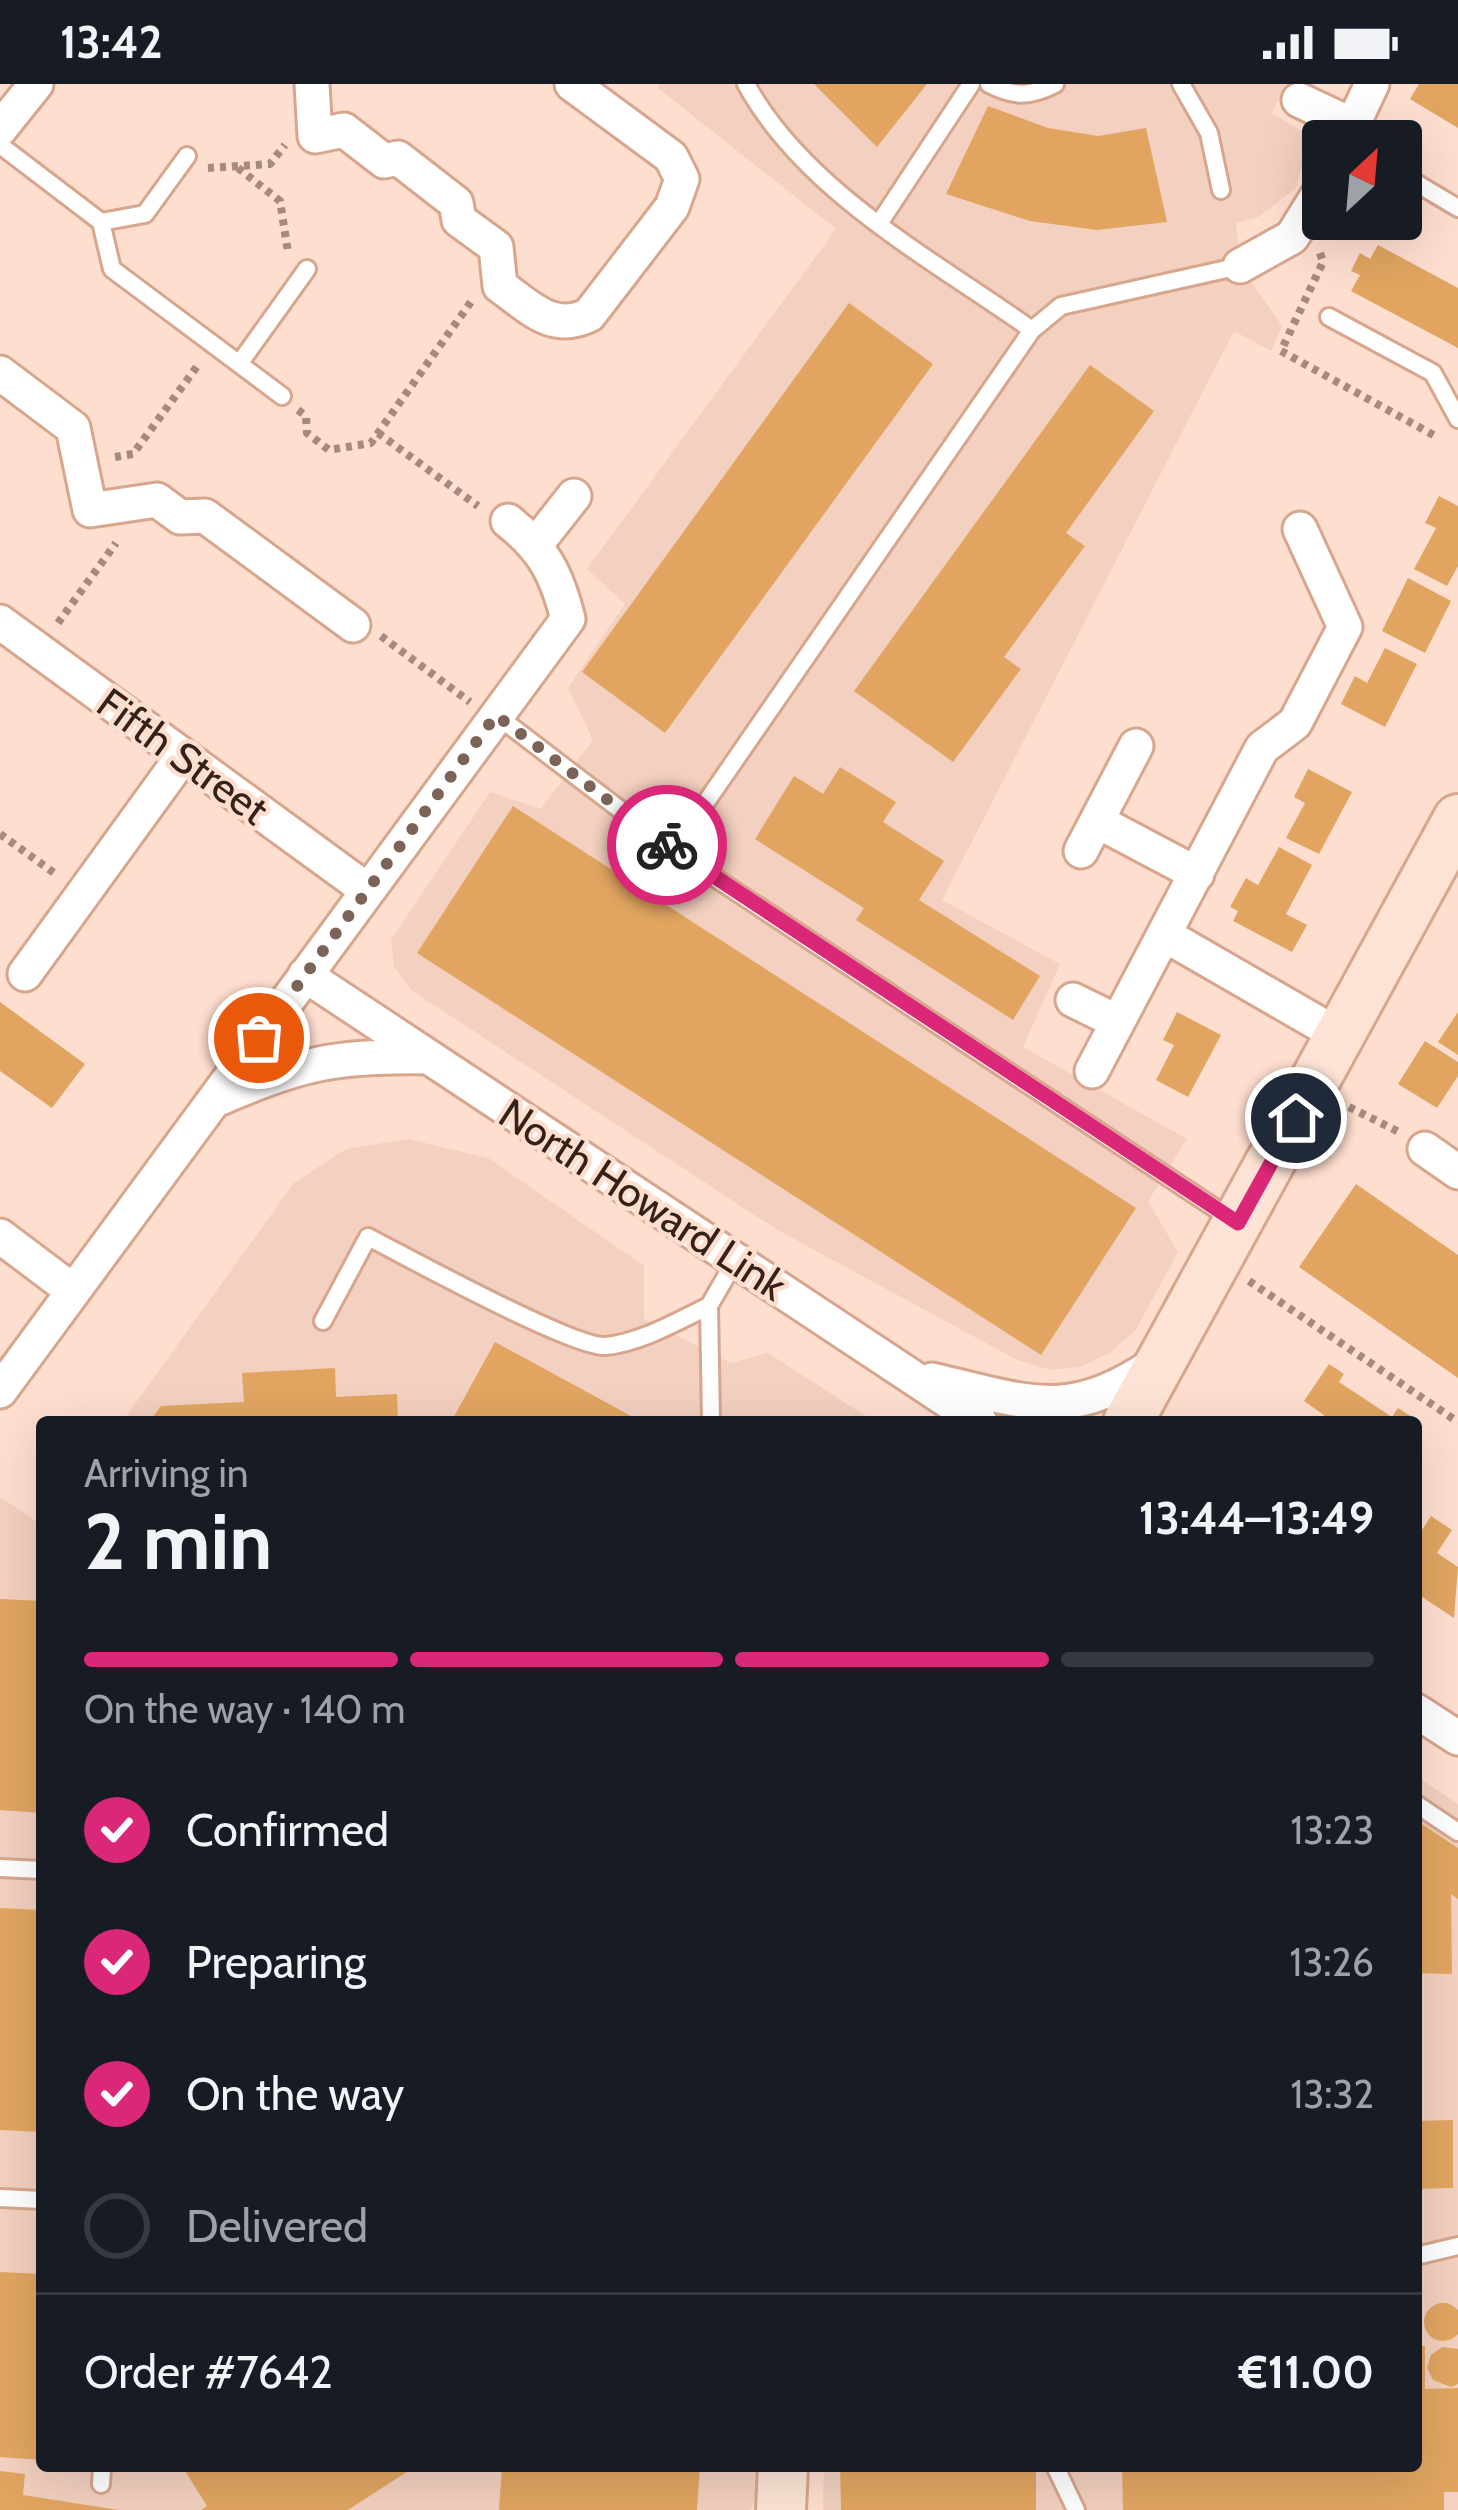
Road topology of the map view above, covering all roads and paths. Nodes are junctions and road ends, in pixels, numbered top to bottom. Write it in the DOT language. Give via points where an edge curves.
graph roads {
  1 [pos="36,84"];
  2 [pos="572,84"];
  3 [pos="746,84"];
  4 [pos="971,84"];
  5 [pos="989,84"];
  6 [pos="1055,84"];
  7 [pos="1181,84"];
  8 [pos="1372,84"];
  9 [pos="313,95"];
  10 [pos="1299,100"];
  11 [pos="1329,120"];
  12 [pos="1355,120"];
  13 [pos="0,129"];
  14 [pos="0,145"];
  15 [pos="188,156"];
  16 [pos="237,167"];
  17 [pos="1422,187"];
  18 [pos="1222,190"];
  19 [pos="1458,208"];
  20 [pos="1302,221"];
  21 [pos="880,222"];
  22 [pos="101,223"];
  23 [pos="1240,266"];
  24 [pos="307,268"];
  25 [pos="500,286"];
  26 [pos="1329,317"];
  27 [pos="1032,330"];
  28 [pos="213,344"];
  29 [pos="239,364"];
  30 [pos="0,373"];
  31 [pos="282,396"];
  32 [pos="1458,419"];
  33 [pos="378,433"];
  34 [pos="80,462"];
  35 [pos="574,496"];
  36 [pos="116,506"];
  37 [pos="508,521"];
  38 [pos="1300,529"];
  39 [pos="537,543"];
  40 [pos="0,622"];
  41 [pos="353,625"];
  42 [pos="39,650"];
  43 [pos="496,715"];
  44 [pos="1136,746"];
  45 [pos="183,756"];
  46 [pos="1458,819"];
  47 [pos="0,834"];
  48 [pos="673,850"];
  49 [pos="1197,874"];
  50 [pos="367,890"];
  51 [pos="83,894"];
  52 [pos="1165,935"];
  53 [pos="25,974"];
  54 [pos="305,975"];
  55 [pos="1073,1000"];
  56 [pos="1118,1022"];
  57 [pos="1340,1036"];
  58 [pos="430,1058"];
  59 [pos="1092,1071"];
  60 [pos="1315,1083"];
  61 [pos="213,1102"];
  62 [pos="1425,1149"];
  63 [pos="1458,1172"];
  64 [pos="0,1236"];
  65 [pos="1228,1242"];
  66 [pos="735,1261"];
  67 [pos="73,1291"];
  68 [pos="709,1306"];
  69 [pos="322,1321"];
  70 [pos="1163,1359"];
  71 [pos="918,1377"];
  72 [pos="0,1390"];
  73 [pos="711,1416"];
  74 [pos="972,1416"];
  75 [pos="1131,1416"];
  76 [pos="1458,1422"];
  77 [pos="1422,1715"];
  78 [pos="1458,1738"];
  79 [pos="1422,1808"];
  80 [pos="1458,1832"];
  81 [pos="0,1868"];
  82 [pos="36,1870"];
  83 [pos="0,2198"];
  84 [pos="36,2200"];
  85 [pos="1458,2246"];
  86 [pos="1422,2255"];
  87 [pos="783,2472"];
  88 [pos="1058,2472"];
  89 [pos="781,2510"];
  90 [pos="1076,2510"];
  1 -- 13 [label="street"];
  2 -- 25 [label="street" via="670,158 682,179 672,208 589,315 550,321"];
  3 -- 21 [label="lane" via="782,136"];
  4 -- 21 [label="lane"];
  5 -- 6 [label="lane" via="1009,95"];
  7 -- 18 [label="lane" via="1209,133"];
  8 -- 12 [label="street"];
  9 -- 16 [label="path" via="271,164"];
  9 -- 25 [label="street" via="315,136 344,130 384,161 398,158 456,203 459,220 496,247"];
  10 -- 11 [label="street"];
  14 -- 22 [label="lane"];
  15 -- 16 [label="path" via="211,170"];
  15 -- 22 [label="lane" via="145,214"];
  16 -- 24 [label="path" via="280,200 289,254"];
  17 -- 19 [label="lane"];
  20 -- 23 [label="street" via="1292,237"];
  21 -- 27 [label="lane"];
  22 -- 28 [label="lane" via="112,269"];
  23 -- 27 [label="lane" via="1061,307"];
  24 -- 29 [label="lane"];
  25 -- 33 [label="path" via="476,294"];
  26 -- 32 [label="lane" via="1433,373"];
  27 -- 48 [label="lane"];
  28 -- 29 [label="lane"];
  28 -- 34 [label="path" via="133,454"];
  29 -- 31 [label="lane"];
  30 -- 34 [label="street" via="73,428"];
  31 -- 33 [label="path" via="329,450 371,443"];
  33 -- 37 [label="path"];
  34 -- 36 [label="street" via="90,510"];
  35 -- 39 [label="street"];
  36 -- 41 [label="street" via="157,500 180,517 205,516"];
  36 -- 42 [label="path" via="118,540"];
  37 -- 39 [label="street"];
  38 -- 49 [label="street" via="1345,627 1295,723 1262,748"];
  39 -- 43 [label="street" via="557,575 568,619"];
  40 -- 42 [label="street, Fifth Street"];
  41 -- 43 [label="path" via="367,625"];
  42 -- 45 [label="street, Fifth Street"];
  43 -- 48 [label="lane"];
  43 -- 50 [label="street"];
  44 -- 49 [label="street" via="1089,836"];
  45 -- 50 [label="street, Fifth Street"];
  45 -- 51 [label="street"];
  46 -- 57 [label="main road"];
  47 -- 51 [label="path"];
  48 -- 65 [label="lane"];
  49 -- 52 [label="street"];
  50 -- 54 [label="street"];
  51 -- 53 [label="street"];
  52 -- 56 [label="street"];
  52 -- 57 [label="street"];
  54 -- 58 [label="street, North Howard Link"];
  54 -- 61 [label="street"];
  55 -- 56 [label="street"];
  56 -- 59 [label="street"];
  57 -- 60 [label="main road"];
  58 -- 61 [label="street" via="301,1064"];
  58 -- 66 [label="street, North Howard Link"];
  60 -- 62 [label="path"];
  60 -- 65 [label="main road"];
  61 -- 67 [label="street"];
  62 -- 63 [label="street"];
  64 -- 67 [label="street"];
  65 -- 70 [label="main road"];
  65 -- 76 [label="path"];
  66 -- 68 [label="lane"];
  66 -- 71 [label="street, North Howard Link"];
  67 -- 72 [label="street"];
  68 -- 69 [label="lane" via="602,1346 368,1237"];
  68 -- 73 [label="lane"];
  70 -- 71 [label="street" via="1115,1391 1051,1405"];
  70 -- 75 [label="main road"];
  71 -- 74 [label="street, North Howard Link"];
  77 -- 78 [label="street"];
  79 -- 80 [label="lane"];
  81 -- 82 [label="lane"];
  83 -- 84 [label="lane"];
  85 -- 86 [label="lane"];
  87 -- 89 [label="main road"];
  88 -- 90 [label="lane"];
}
